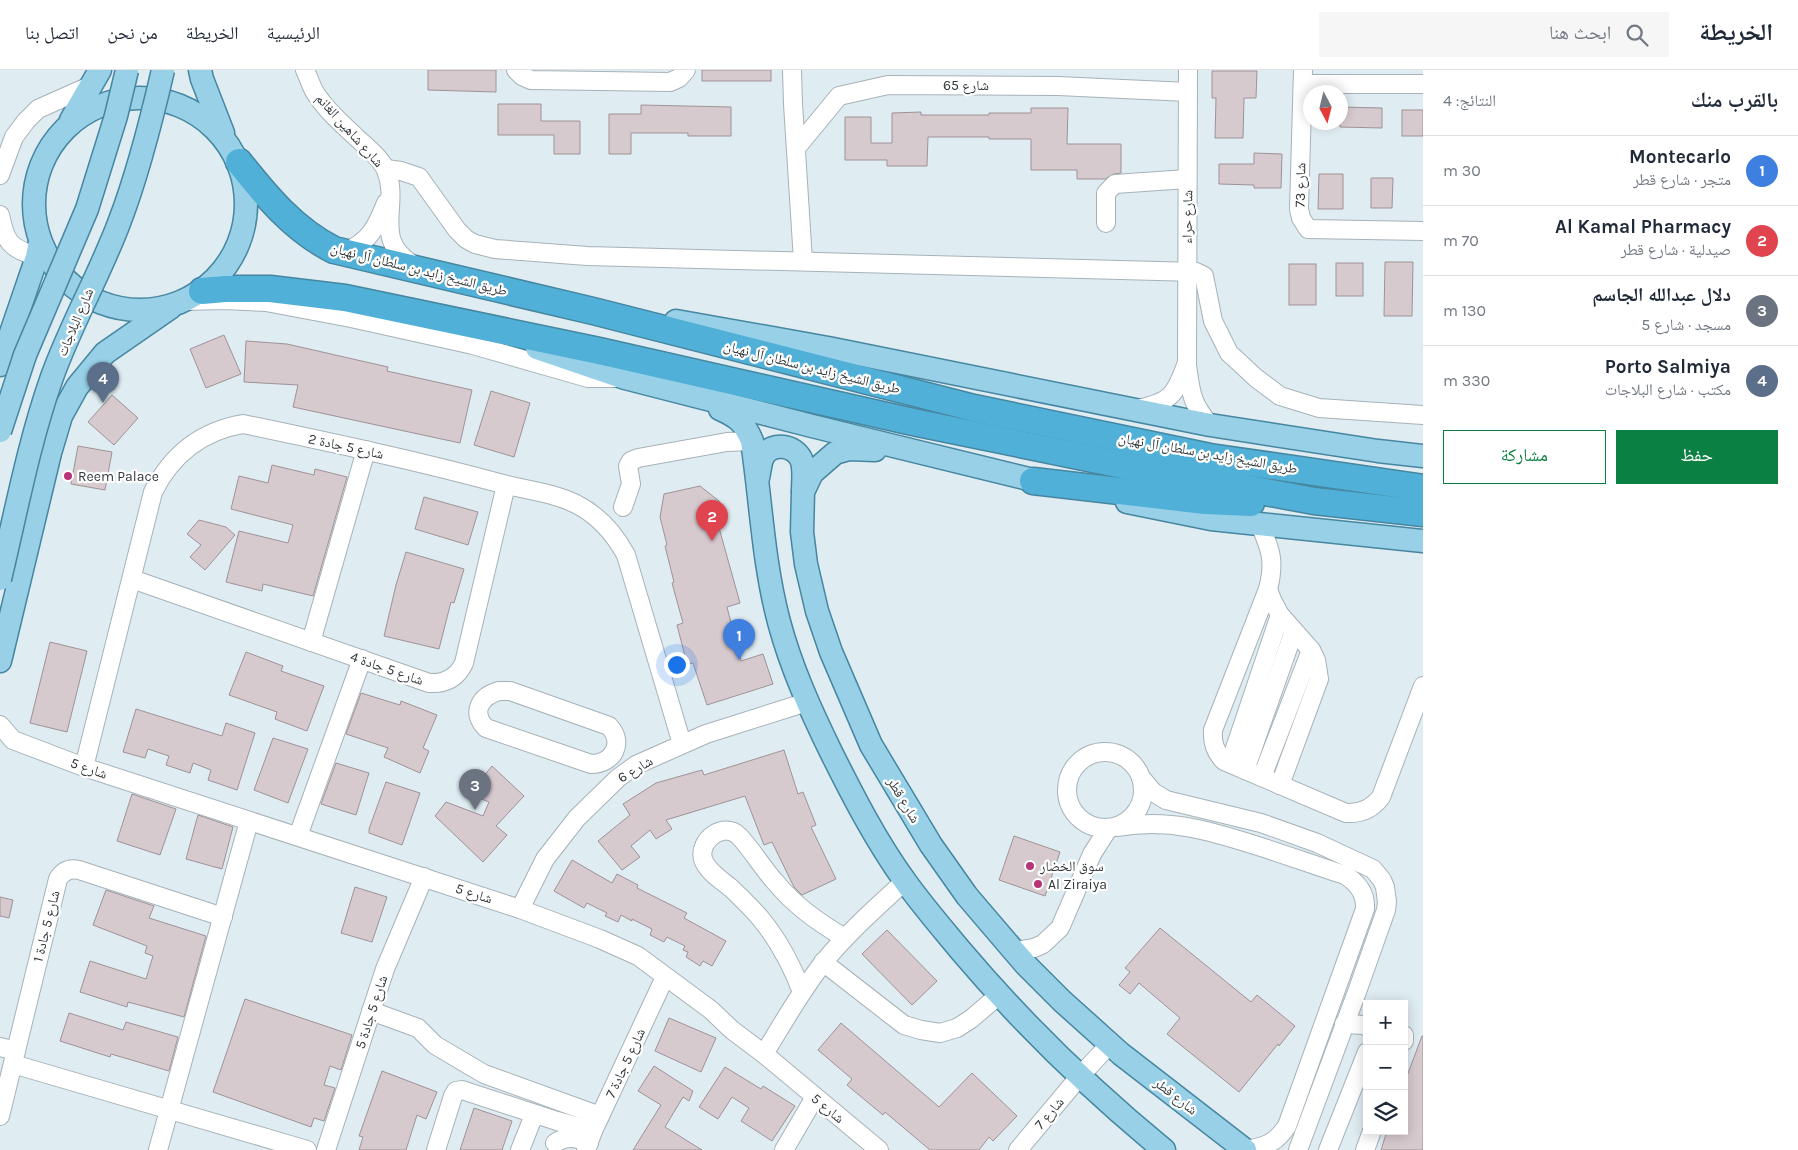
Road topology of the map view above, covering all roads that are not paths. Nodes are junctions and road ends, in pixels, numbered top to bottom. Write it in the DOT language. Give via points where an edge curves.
graph roads {
  1 [pos="127,70"];
  2 [pos="163,70"];
  3 [pos="200,70"];
  4 [pos="305,70"];
  5 [pos="516,70"];
  6 [pos="686,70"];
  7 [pos="792,70"];
  8 [pos="1188,70"];
  9 [pos="96,77"];
  10 [pos="888,77"];
  11 [pos="1303,77"];
  12 [pos="1059,78"];
  13 [pos="1423,84"];
  14 [pos="1188,92"];
  15 [pos="68,125"];
  16 [pos="224,136"];
  17 [pos="797,147"];
  18 [pos="239,162"];
  19 [pos="386,169"];
  20 [pos="0,175"];
  21 [pos="1187,178"];
  22 [pos="390,191"];
  23 [pos="0,215"];
  24 [pos="1106,222"];
  25 [pos="1423,231"];
  26 [pos="2,238"];
  27 [pos="39,249"];
  28 [pos="345,252"];
  29 [pos="803,261"];
  30 [pos="419,269"];
  31 [pos="1186,272"];
  32 [pos="187,299"];
  33 [pos="593,311"];
  34 [pos="464,323"];
  35 [pos="0,365"];
  36 [pos="1187,365"];
  37 [pos="625,378"];
  38 [pos="692,395"];
  39 [pos="1136,409"];
  40 [pos="1423,415"];
  41 [pos="1210,425"];
  42 [pos="0,431"];
  43 [pos="752,441"];
  44 [pos="366,450"];
  45 [pos="1423,456"];
  46 [pos="946,458"];
  47 [pos="758,480"];
  48 [pos="1033,481"];
  49 [pos="506,485"];
  50 [pos="1423,488"];
  51 [pos="803,492"];
  52 [pos="1314,501"];
  53 [pos="623,507"];
  54 [pos="1423,513"];
  55 [pos="1260,525"];
  56 [pos="1423,541"];
  57 [pos="0,579"];
  58 [pos="132,579"];
  59 [pos="1268,589"];
  60 [pos="1280,615"];
  61 [pos="1294,630"];
  62 [pos="311,642"];
  63 [pos="1311,650"];
  64 [pos="362,659"];
  65 [pos="0,661"];
  66 [pos="1423,686"];
  67 [pos="807,702"];
  68 [pos="0,725"];
  69 [pos="7,741"];
  70 [pos="682,744"];
  71 [pos="612,755"];
  72 [pos="636,765"];
  73 [pos="1237,766"];
  74 [pos="84,767"];
  75 [pos="1262,777"];
  76 [pos="618,778"];
  77 [pos="1143,780"];
  78 [pos="1280,785"];
  79 [pos="249,821"];
  80 [pos="1085,823"];
  81 [pos="1113,828"];
  82 [pos="298,836"];
  83 [pos="1092,854"];
  84 [pos="424,877"];
  85 [pos="905,881"];
  86 [pos="1385,886"];
  87 [pos="1364,896"];
  88 [pos="520,909"];
  89 [pos="223,917"];
  90 [pos="845,938"];
  91 [pos="1015,951"];
  92 [pos="823,962"];
  93 [pos="665,977"];
  94 [pos="1358,989"];
  95 [pos="802,992"];
  96 [pos="999,995"];
  97 [pos="1363,1004"];
  98 [pos="371,1011"];
  99 [pos="1344,1024"];
  100 [pos="1363,1025"];
  101 [pos="1110,1044"];
  102 [pos="9,1054"];
  103 [pos="764,1054"];
  104 [pos="1363,1062"];
  105 [pos="1080,1076"];
  106 [pos="815,1097"];
  107 [pos="169,1110"];
  108 [pos="538,1115"];
  109 [pos="0,1116"];
  110 [pos="557,1121"];
  111 [pos="592,1135"];
  112 [pos="1371,1135"];
  113 [pos="554,1146"];
  114 [pos="158,1150"];
  115 [pos="307,1150"];
  116 [pos="326,1150"];
  117 [pos="436,1150"];
  118 [pos="520,1150"];
  119 [pos="784,1150"];
  120 [pos="879,1150"];
  121 [pos="1018,1150"];
  122 [pos="1164,1150"];
  123 [pos="1245,1150"];
  124 [pos="1298,1150"];
  125 [pos="1328,1150"];
  126 [pos="1365,1150"];
  1 -- 42 [label="main road, bridge" via="87,209 25,355"];
  2 -- 57 [label="main road, شارع البلاجات, bridge" via="148,133 119,224 52,377 38,421"];
  3 -- 16 [label="main road"];
  4 -- 19 [label="street, شارع شاهين الغانم" via="316,95"];
  5 -- 6 [label="street" via="531,80 670,82"];
  7 -- 17 [label="street"];
  8 -- 14 [label="street, شارع حراء"];
  9 -- 15 [label="main road"];
  9 -- 20 [label="street" via="38,109 26,121 14,137"];
  10 -- 12 [label="street, شارع 65"];
  10 -- 17 [label="street, شارع 65" via="839,96"];
  11 -- 13 [label="street, شارع 73"];
  11 -- 25 [label="street, شارع 73" via="1299,209 1300,218 1308,229"];
  12 -- 14 [label="street, شارع 65"];
  14 -- 21 [label="street, شارع حراء"];
  15 -- 16 [label="main road" via="96,107 123,99 151,98 178,104 203,117"];
  15 -- 27 [label="main road" via="43,160 35,184 33,208"];
  16 -- 18 [label="main road"];
  17 -- 29 [label="street"];
  18 -- 28 [label="highway, طريق الشيخ زايد بن سلطان آل نهيان" via="267,197 296,225 324,245"];
  18 -- 32 [label="main road" via="247,197 244,233 228,266"];
  19 -- 22 [label="street, شارع شاهين الغانم"];
  19 -- 29 [label="street" via="419,177 466,239 495,249 587,256"];
  21 -- 24 [label="street" via="1115,184 1106,193"];
  21 -- 31 [label="street, شارع حراء"];
  22 -- 28 [label="street" via="375,230"];
  22 -- 30 [label="street, شارع شاهين الغانم" via="391,240 404,259"];
  23 -- 26 [label="street"];
  26 -- 27 [label="street" via="22,251"];
  27 -- 32 [label="main road" via="79,292 102,304 126,310 151,310"];
  27 -- 35 [label="main road"];
  28 -- 30 [label="highway, طريق الشيخ زايد بن سلطان آل نهيان"];
  29 -- 31 [label="street"];
  30 -- 33 [label="highway, طريق الشيخ زايد بن سلطان آل نهيان"];
  31 -- 36 [label="street, شارع حراء"];
  31 -- 40 [label="street" via="1204,276 1213,321 1229,353 1280,396 1320,408"];
  32 -- 34 [label="highway, طريق الشيخ زايد بن سلطان آل نهيان" via="225,289 270,289 345,298"];
  32 -- 37 [label="street" via="266,302 473,345 588,378"];
  32 -- 65 [label="main road" via="105,353 77,387 61,416"];
  33 -- 39 [label="main road" via="662,318"];
  33 -- 50 [label="highway, طريق الشيخ زايد بن سلطان آل نهيان" via="974,408 1210,457"];
  34 -- 37 [label="main road"];
  34 -- 52 [label="highway, طريق الشيخ زايد بن سلطان آل نهيان" via="913,422"];
  36 -- 39 [label="street, شارع حراء" via="1175,392 1157,404"];
  36 -- 41 [label="street, شارع حراء" via="1192,400"];
  37 -- 38 [label="main road"];
  38 -- 43 [label="main road" via="740,420"];
  38 -- 46 [label="main road"];
  39 -- 41 [label="main road"];
  41 -- 45 [label="main road"];
  43 -- 47 [label="main road"];
  43 -- 53 [label="street" via="717,444 632,461 628,466 631,484"];
  44 -- 49 [label="street, شارع 5 جادة 2"];
  44 -- 58 [label="street, شارع 5 جادة 2" via="243,424 206,435 185,449 159,480 153,492"];
  44 -- 62 [label="street"];
  46 -- 48 [label="main road"];
  46 -- 51 [label="main road, شارع قطر" via="849,449 825,460 812,473"];
  47 -- 51 [label="main road" via="766,452 771,448 786,447 800,458"];
  47 -- 67 [label="main road" via="768,573 779,622"];
  48 -- 52 [label="highway" via="1205,501"];
  48 -- 55 [label="main road" via="1193,516"];
  49 -- 64 [label="street, شارع 5 جادة 4" via="464,663 457,674 441,683 428,683"];
  49 -- 70 [label="street, شارع 5 جادة 2" via="576,504 598,518 616,538 630,564"];
  51 -- 91 [label="main road, شارع قطر" via="802,532 806,564 818,611 871,745 930,845 967,896"];
  52 -- 54 [label="highway, طريق الشيخ زايد بن سلطان آل نهيان"];
  55 -- 56 [label="main road"];
  55 -- 59 [label="street" via="1272,558 1273,572"];
  58 -- 62 [label="street, شارع 5 جادة 4"];
  58 -- 74 [label="street, شارع 5 جادة 2"];
  59 -- 60 [label="street"];
  59 -- 73 [label="street" via="1213,730 1216,750 1224,760"];
  60 -- 61 [label="street"];
  60 -- 73 [label="street"];
  61 -- 63 [label="street"];
  61 -- 73 [label="street"];
  62 -- 64 [label="street, شارع 5 جادة 4"];
  63 -- 75 [label="street"];
  63 -- 78 [label="street" via="1319,679"];
  64 -- 82 [label="street"];
  66 -- 78 [label="street" via="1381,796 1370,808 1346,813"];
  67 -- 70 [label="street, شارع 6"];
  67 -- 85 [label="main road" via="873,832"];
  68 -- 69 [label="street, شارع 5"];
  69 -- 74 [label="street, شارع 5"];
  70 -- 72 [label="street, شارع 6"];
  71 -- 71 [label="street" via="617,741 609,726 510,691 489,693 478,710 478,717 486,728 583,763 598,764"];
  71 -- 72 [label="street"];
  71 -- 76 [label="street"];
  72 -- 76 [label="street, شارع 6"];
  73 -- 75 [label="street"];
  74 -- 79 [label="street, شارع 5"];
  75 -- 78 [label="street"];
  76 -- 88 [label="street, شارع 6" via="577,818 544,859"];
  77 -- 80 [label="street" via="1125,757 1111,752 1096,753 1082,759 1072,770 1067,784 1068,799 1074,813"];
  77 -- 81 [label="street" via="1144,795 1140,808 1130,820"];
  77 -- 86 [label="street" via="1166,800 1261,823 1317,843 1373,869"];
  79 -- 82 [label="street, شارع 5"];
  79 -- 89 [label="street"];
  80 -- 81 [label="street" via="1096,828"];
  80 -- 83 [label="street" via="1092,838"];
  81 -- 83 [label="street"];
  81 -- 87 [label="street" via="1154,823 1211,830 1345,875 1357,884"];
  82 -- 84 [label="street, شارع 5"];
  83 -- 91 [label="street" via="1060,928 1043,944"];
  84 -- 88 [label="street, شارع 5"];
  84 -- 98 [label="street, شارع 5 جادة 5"];
  85 -- 90 [label="street"];
  85 -- 96 [label="main road"];
  86 -- 87 [label="street"];
  86 -- 94 [label="street" via="1386,910"];
  87 -- 123 [label="street" via="1365,909 1287,1126 1272,1142"];
  88 -- 93 [label="street, شارع 5" via="638,956"];
  89 -- 102 [label="street, شارع 5 جادة 1" via="79,870 63,873 58,879"];
  89 -- 107 [label="street"];
  90 -- 92 [label="street"];
  90 -- 95 [label="street" via="791,900 736,833 724,830 711,835 703,846 703,859 710,871 765,924"];
  91 -- 101 [label="main road, شارع قطر" via="1062,1001"];
  92 -- 95 [label="street"];
  92 -- 96 [label="street" via="904,1025 921,1030 940,1033 957,1028"];
  93 -- 103 [label="street, شارع 5"];
  93 -- 111 [label="street, شارع 5 جادة 7"];
  94 -- 97 [label="street"];
  94 -- 99 [label="street"];
  95 -- 103 [label="street"];
  96 -- 105 [label="main road"];
  98 -- 111 [label="street" via="418,1028 436,1045"];
  98 -- 116 [label="street, شارع 5 جادة 5"];
  99 -- 100 [label="street"];
  99 -- 124 [label="street"];
  101 -- 105 [label="street, شارع 7"];
  101 -- 123 [label="main road, شارع قطر"];
  102 -- 107 [label="street"];
  102 -- 109 [label="street, شارع 5 جادة 1"];
  103 -- 106 [label="street, شارع 5"];
  104 -- 125 [label="street"];
  105 -- 121 [label="street, شارع 7"];
  105 -- 122 [label="main road"];
  106 -- 119 [label="street"];
  106 -- 120 [label="street, شارع 5"];
  107 -- 114 [label="street"];
  107 -- 115 [label="street"];
  108 -- 110 [label="street"];
  108 -- 117 [label="street" via="467,1091 456,1091"];
  108 -- 118 [label="street" via="529,1124"];
  110 -- 111 [label="street"];
  110 -- 113 [label="street"];
  111 -- 113 [label="street" via="561,1139"];
  112 -- 126 [label="street"];
}
